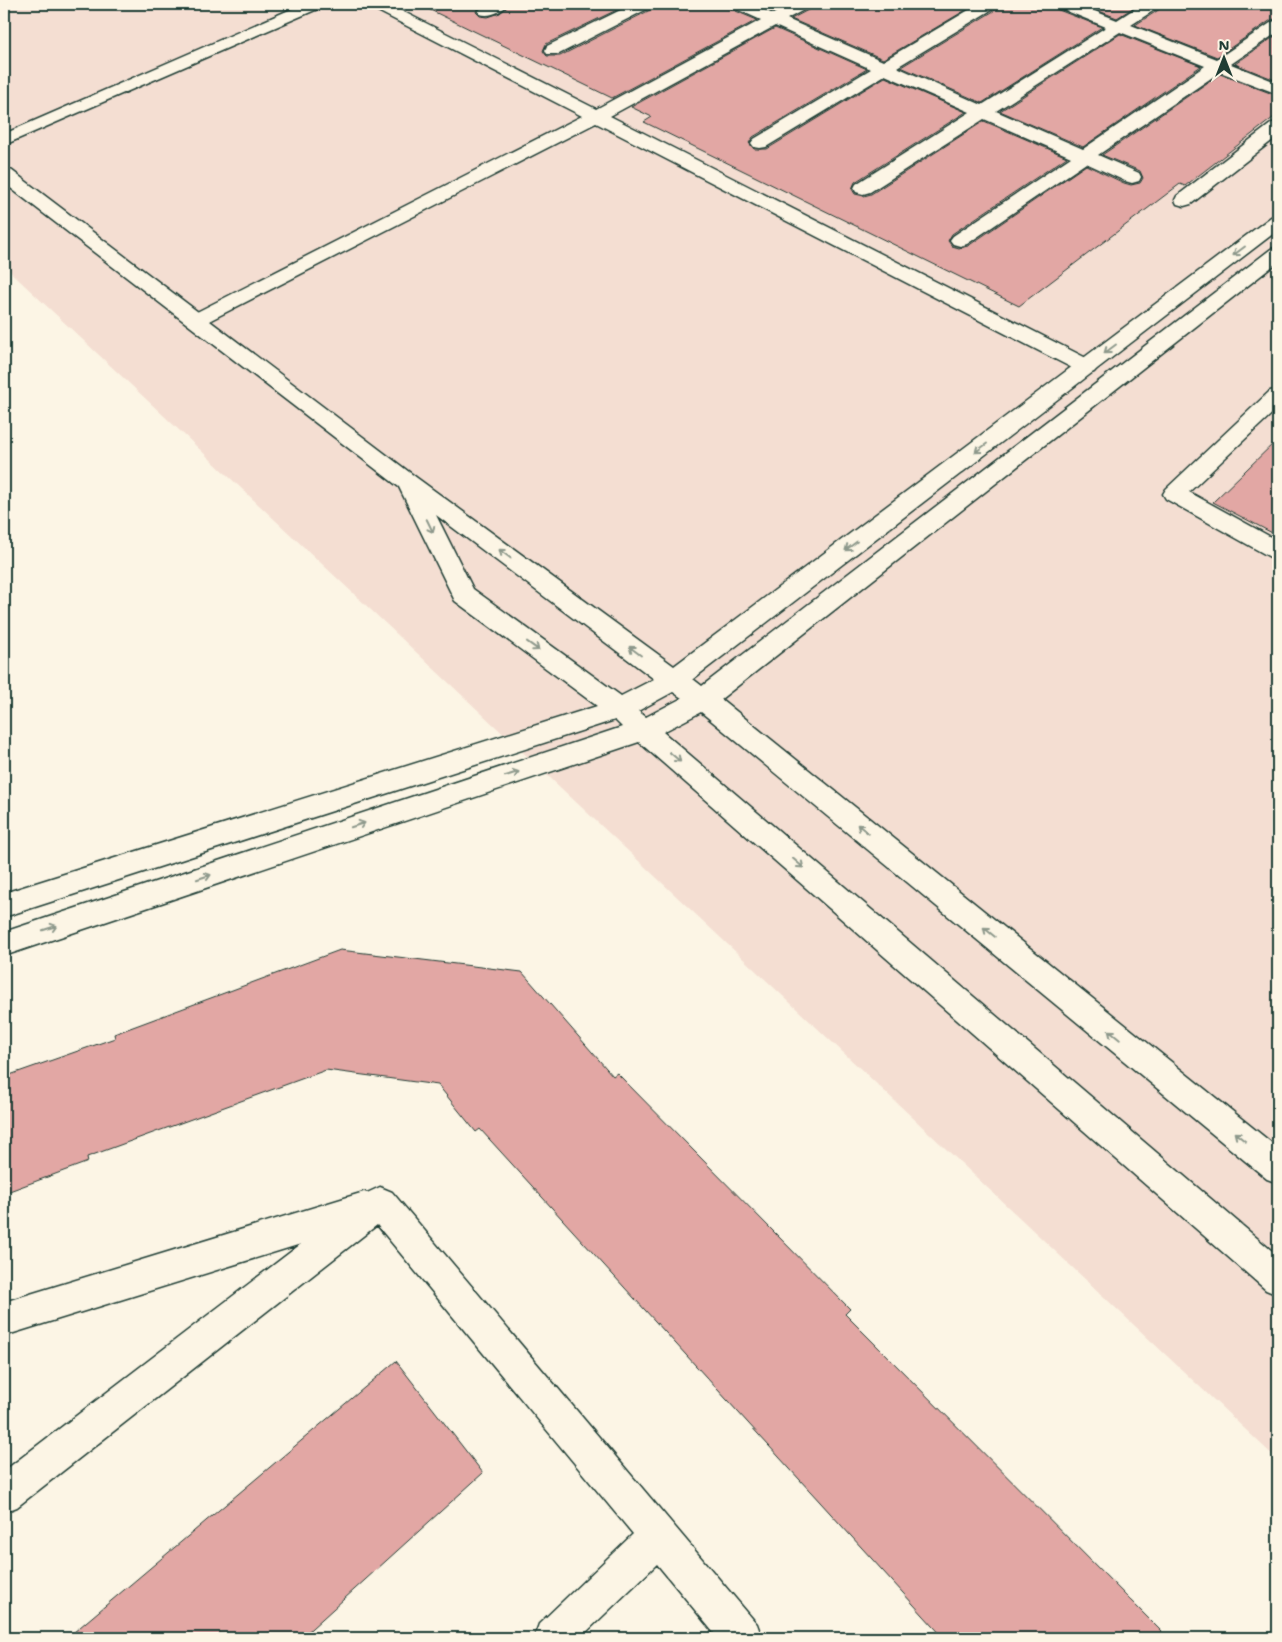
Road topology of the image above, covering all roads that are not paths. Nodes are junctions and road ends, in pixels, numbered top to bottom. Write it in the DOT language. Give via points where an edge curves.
graph roads {
  1 [pos="316,4"];
  2 [pos="376,4"];
  3 [pos="645,4"];
  4 [pos="738,4"];
  5 [pos="803,4"];
  6 [pos="990,4"];
  7 [pos="1063,4"];
  8 [pos="1153,4"];
  9 [pos="774,20"];
  10 [pos="1278,25"];
  11 [pos="1118,26"];
  12 [pos="553,50"];
  13 [pos="1218,66"];
  14 [pos="884,68"];
  15 [pos="1278,89"];
  16 [pos="983,112"];
  17 [pos="597,116"];
  18 [pos="1278,127"];
  19 [pos="4,140"];
  20 [pos="760,143"];
  21 [pos="1084,156"];
  22 [pos="4,174"];
  23 [pos="1132,177"];
  24 [pos="863,188"];
  25 [pos="1184,200"];
  26 [pos="1278,221"];
  27 [pos="960,240"];
  28 [pos="1278,253"];
  29 [pos="196,320"];
  30 [pos="1087,367"];
  31 [pos="1278,396"];
  32 [pos="409,483"];
  33 [pos="1278,551"];
  34 [pos="674,680"];
  35 [pos="703,699"];
  36 [pos="619,708"];
  37 [pos="643,730"];
  38 [pos="4,905"];
  39 [pos="4,944"];
  40 [pos="1278,1168"];
  41 [pos="380,1204"];
  42 [pos="1278,1278"];
  43 [pos="4,1320"];
  44 [pos="4,1494"];
  45 [pos="658,1536"];
  46 [pos="553,1638"];
  47 [pos="743,1638"];
  1 -- 19 [label="street"];
  2 -- 17 [label="street"];
  3 -- 12 [label="street"];
  4 -- 9 [label="street"];
  5 -- 9 [label="street"];
  6 -- 14 [label="street"];
  7 -- 11 [label="street"];
  8 -- 11 [label="street"];
  9 -- 14 [label="street"];
  9 -- 17 [label="street"];
  10 -- 13 [label="street"];
  11 -- 13 [label="street"];
  11 -- 16 [label="street"];
  13 -- 15 [label="street"];
  13 -- 21 [label="street"];
  14 -- 16 [label="street"];
  14 -- 20 [label="street"];
  16 -- 21 [label="street"];
  16 -- 24 [label="street"];
  17 -- 29 [label="street"];
  17 -- 30 [label="street"];
  18 -- 25 [label="street"];
  21 -- 23 [label="street"];
  21 -- 27 [label="street"];
  22 -- 29 [label="street"];
  26 -- 30 [label="street, one-way"];
  28 -- 35 [label="street"];
  29 -- 32 [label="street"];
  30 -- 34 [label="street, one-way"];
  31 -- 33 [label="street" via="1174,494"];
  34 -- 32 [label="street, one-way"];
  32 -- 36 [label="street, one-way" via="464,595"];
  34 -- 35 [label="street"];
  34 -- 36 [label="street"];
  35 -- 37 [label="street"];
  40 -- 35 [label="street, one-way"];
  36 -- 37 [label="street"];
  36 -- 38 [label="street"];
  39 -- 37 [label="street, one-way"];
  37 -- 42 [label="street, one-way"];
  41 -- 43 [label="street"];
  41 -- 44 [label="street"];
  41 -- 45 [label="street"];
  45 -- 46 [label="street"];
  45 -- 47 [label="street"];
}
